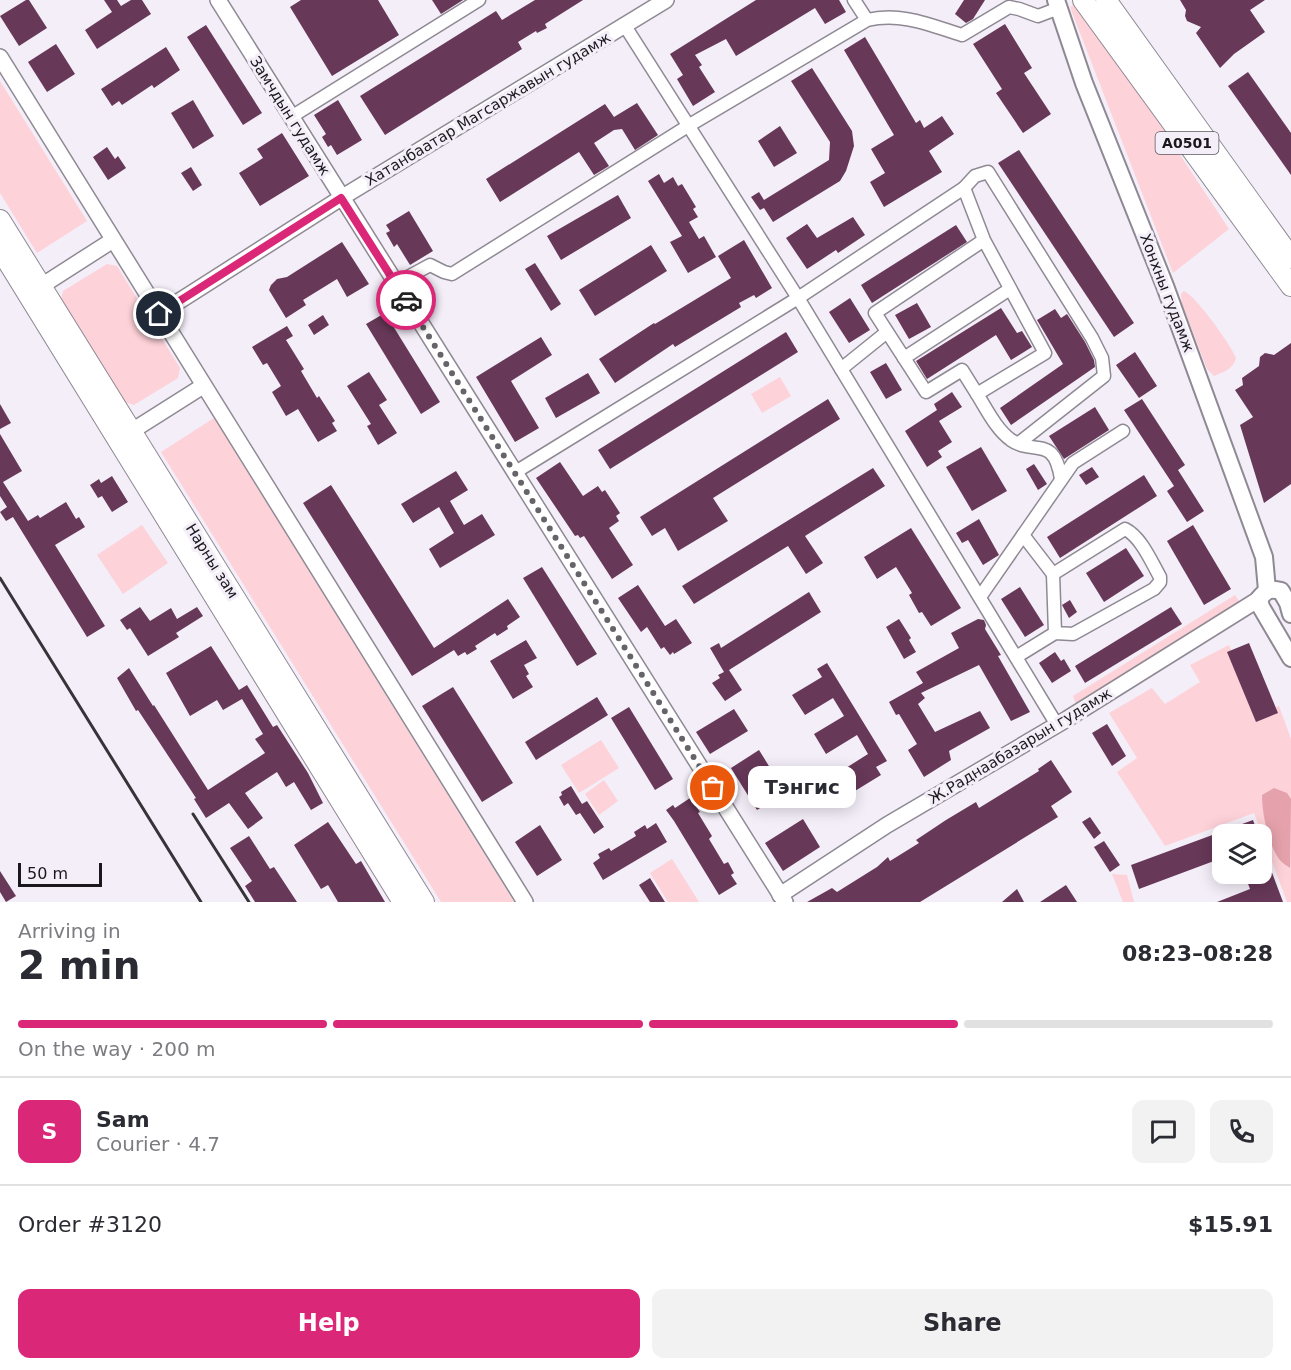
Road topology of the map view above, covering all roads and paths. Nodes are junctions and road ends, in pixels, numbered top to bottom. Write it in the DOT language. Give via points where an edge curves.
graph roads {
  1 [pos="218,0"];
  2 [pos="479,0"];
  3 [pos="666,0"];
  4 [pos="854,0"];
  5 [pos="1083,0"];
  6 [pos="1106,0"];
  7 [pos="1057,4"];
  8 [pos="867,20"];
  9 [pos="625,26"];
  10 [pos="0,57"];
  11 [pos="291,117"];
  12 [pos="688,126"];
  13 [pos="964,188"];
  14 [pos="341,198"];
  15 [pos="0,220"];
  16 [pos="113,240"];
  17 [pos="984,240"];
  18 [pos="0,249"];
  19 [pos="1291,258"];
  20 [pos="395,284"];
  21 [pos="1291,286"];
  22 [pos="1010,289"];
  23 [pos="35,290"];
  24 [pos="798,298"];
  25 [pos="159,314"];
  26 [pos="886,332"];
  27 [pos="904,358"];
  28 [pos="841,369"];
  29 [pos="203,386"];
  30 [pos="977,394"];
  31 [pos="1123,431"];
  32 [pos="125,436"];
  33 [pos="1019,443"];
  34 [pos="514,472"];
  35 [pos="1061,479"];
  36 [pos="1023,535"];
  37 [pos="1053,574"];
  38 [pos="1263,594"];
  39 [pos="981,597"];
  40 [pos="1291,614"];
  41 [pos="1054,633"];
  42 [pos="1016,657"];
  43 [pos="1291,658"];
  44 [pos="1057,725"];
  45 [pos="783,898"];
  46 [pos="404,902"];
  47 [pos="424,902"];
  48 [pos="525,902"];
  1 -- 11 [label="street, Замчдын гудамж"];
  2 -- 11 [label="street"];
  3 -- 9 [label="street, Хатанбаатар Магсаржавын гудамж"];
  4 -- 8 [label="street"];
  5 -- 21 [label="main road, A0501"];
  6 -- 19 [label="main road, A0501"];
  7 -- 8 [label="street" via="1038,16 1009,7 962,35 897,16"];
  7 -- 38 [label="main road, Хонхны гудамж" via="1264,556"];
  8 -- 12 [label="street"];
  9 -- 12 [label="street"];
  9 -- 14 [label="street, Хатанбаатар Магсаржавын гудамж"];
  10 -- 16 [label="street"];
  11 -- 14 [label="street, Замчдын гудамж"];
  12 -- 20 [label="street" via="452,274 430,265"];
  12 -- 24 [label="street"];
  13 -- 17 [label="street"];
  13 -- 24 [label="street"];
  13 -- 33 [label="street" via="975,176 988,172 1102,358 1104,376"];
  14 -- 20 [label="street, Замчдын гудамж"];
  14 -- 25 [label="street, Хатанбаатар Магсаржавын гудамж"];
  15 -- 23 [label="main road, Нарны зам"];
  16 -- 23 [label="street"];
  16 -- 25 [label="street"];
  17 -- 22 [label="street"];
  17 -- 26 [label="street" via="875,314"];
  18 -- 23 [label="main road, Нарны зам"];
  20 -- 34 [label="street, Замчдын гудамж"];
  22 -- 27 [label="street"];
  22 -- 30 [label="street" via="1045,353"];
  23 -- 32 [label="main road, Нарны зам"];
  24 -- 28 [label="street"];
  24 -- 34 [label="street"];
  25 -- 29 [label="street"];
  26 -- 27 [label="street"];
  26 -- 28 [label="street"];
  27 -- 30 [label="street" via="926,392 962,370"];
  28 -- 39 [label="street"];
  29 -- 32 [label="street"];
  29 -- 48 [label="street"];
  30 -- 33 [label="street" via="1002,432"];
  31 -- 35 [label="street" via="1073,463"];
  32 -- 46 [label="main road, Нарны зам"];
  32 -- 47 [label="main road, Нарны зам"];
  33 -- 35 [label="street" via="1047,451 1059,466"];
  34 -- 45 [label="street, Замчдын гудамж"];
  35 -- 36 [label="street"];
  36 -- 37 [label="street"];
  36 -- 39 [label="street"];
  37 -- 41 [label="street"];
  37 -- 41 [label="street" via="1125,529 1138,541 1160,577 1154,589 1073,634"];
  38 -- 40 [label="main road" via="1274,589 1281,591"];
  38 -- 43 [label="main road" via="1261,607"];
  38 -- 44 [label="street, Ж.Раднаабазарын гудамж"];
  39 -- 42 [label="street"];
  41 -- 42 [label="street"];
  42 -- 44 [label="street"];
  44 -- 45 [label="street, Ж.Раднаабазарын гудамж" via="887,825"];
}
